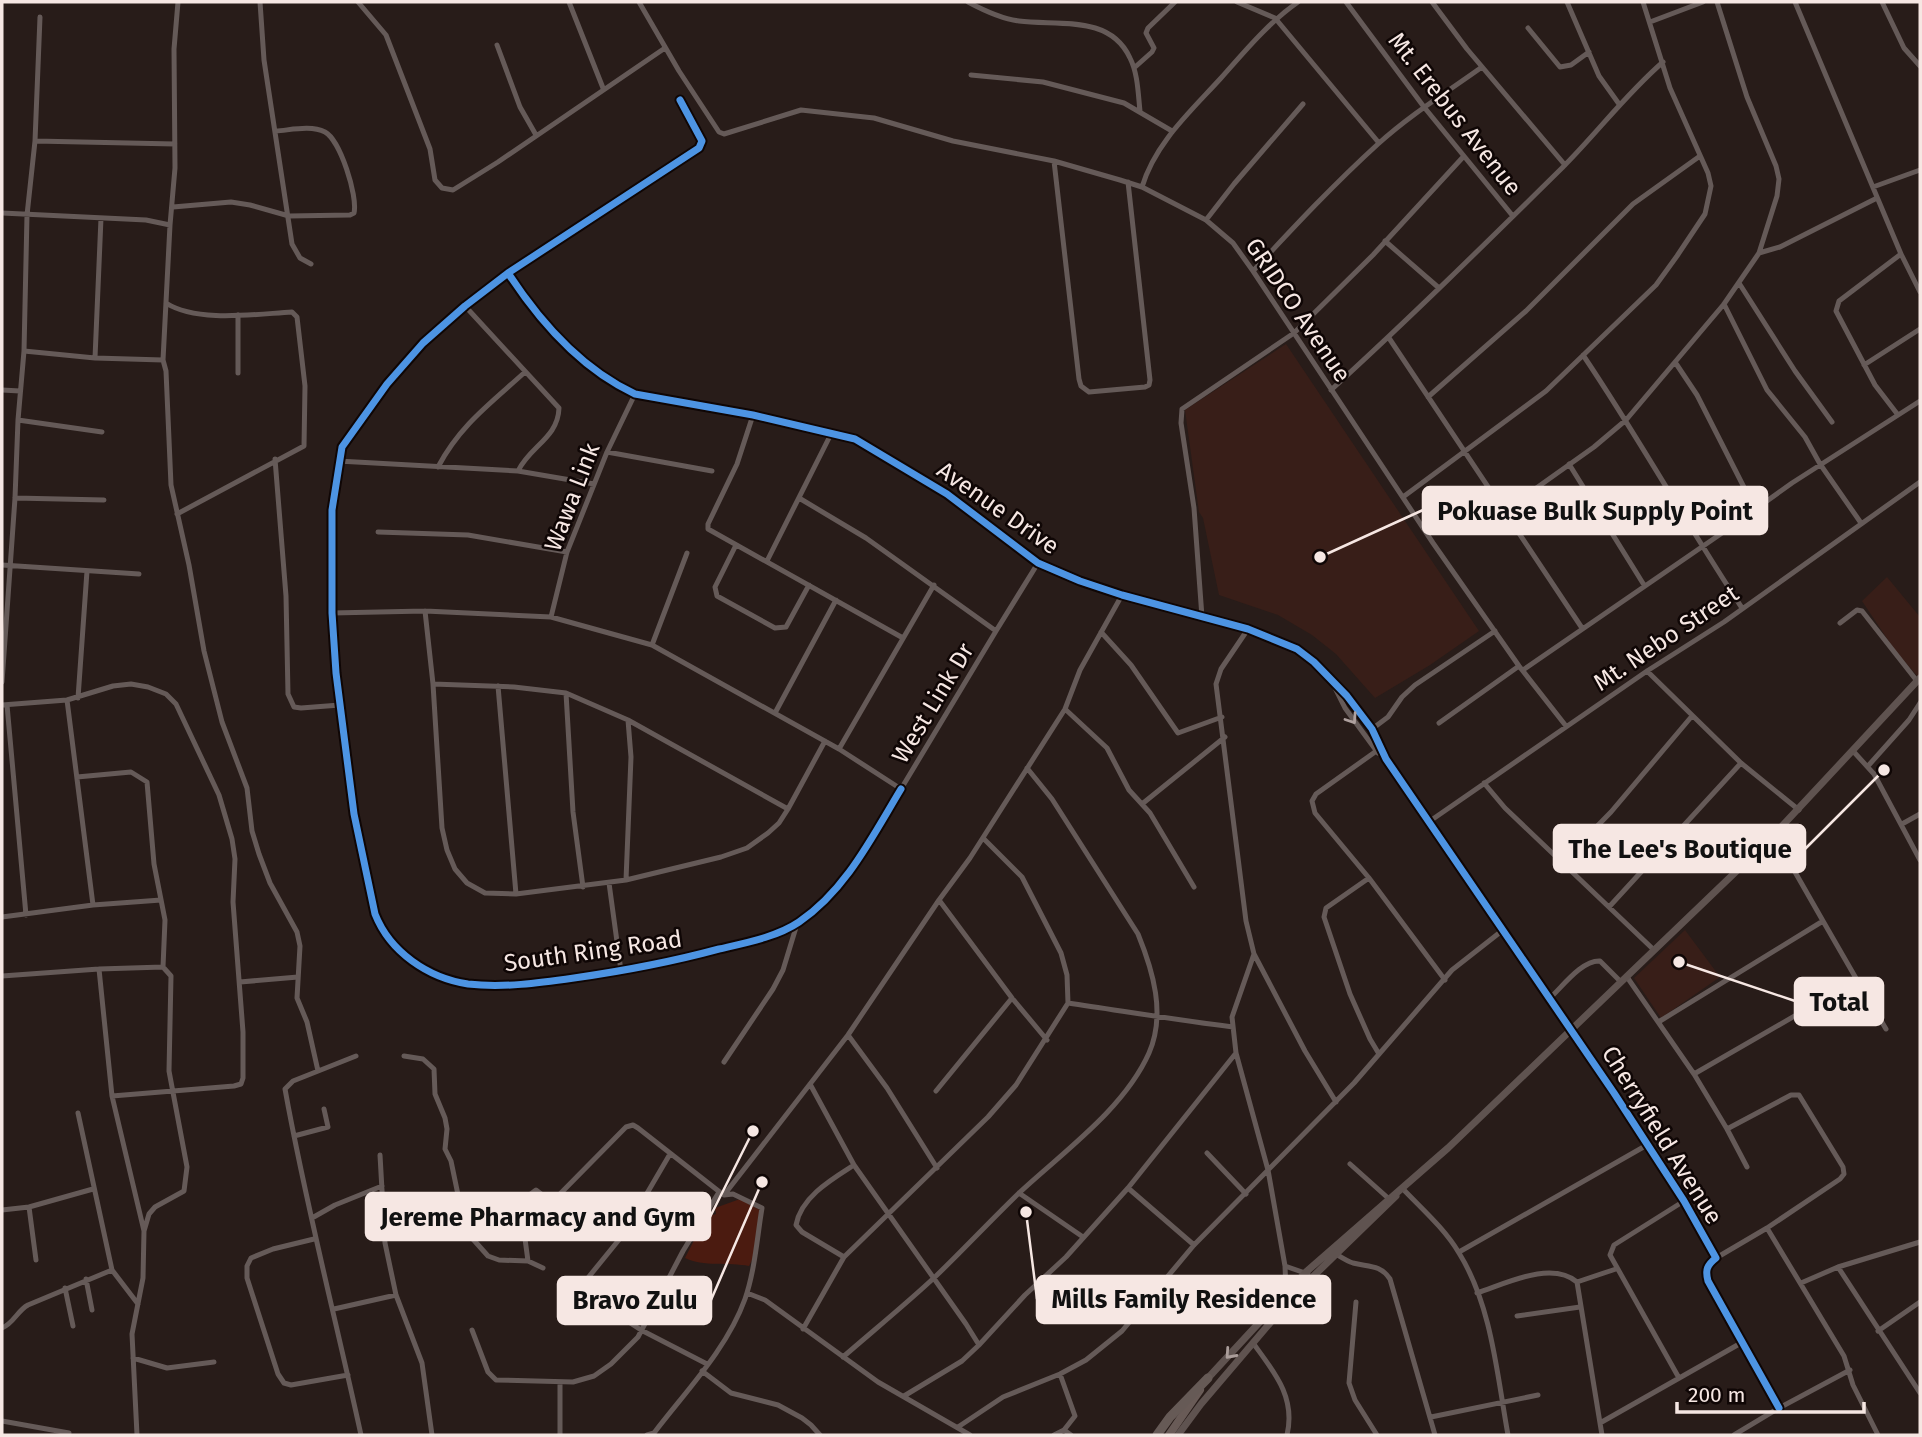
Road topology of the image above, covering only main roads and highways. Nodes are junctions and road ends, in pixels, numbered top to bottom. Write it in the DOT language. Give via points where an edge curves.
graph roads {
  1 [pos="1919,680"];
  2 [pos="1402,1188"];
  3 [pos="1309,1275"];
  4 [pos="1208,1378"];
  5 [pos="1157,1435"];
  6 [pos="1169,1435"];
  7 [pos="1178,1435"];
  1 -- 2 [label="main road" via="1771,838"];
  2 -- 3 [label="main road"];
  2 -- 3 [label="main road"];
  3 -- 4 [label="main road, one-way" via="1286,1291"];
  3 -- 7 [label="main road"];
  4 -- 5 [label="highway"];
  4 -- 6 [label="main road"];
}
